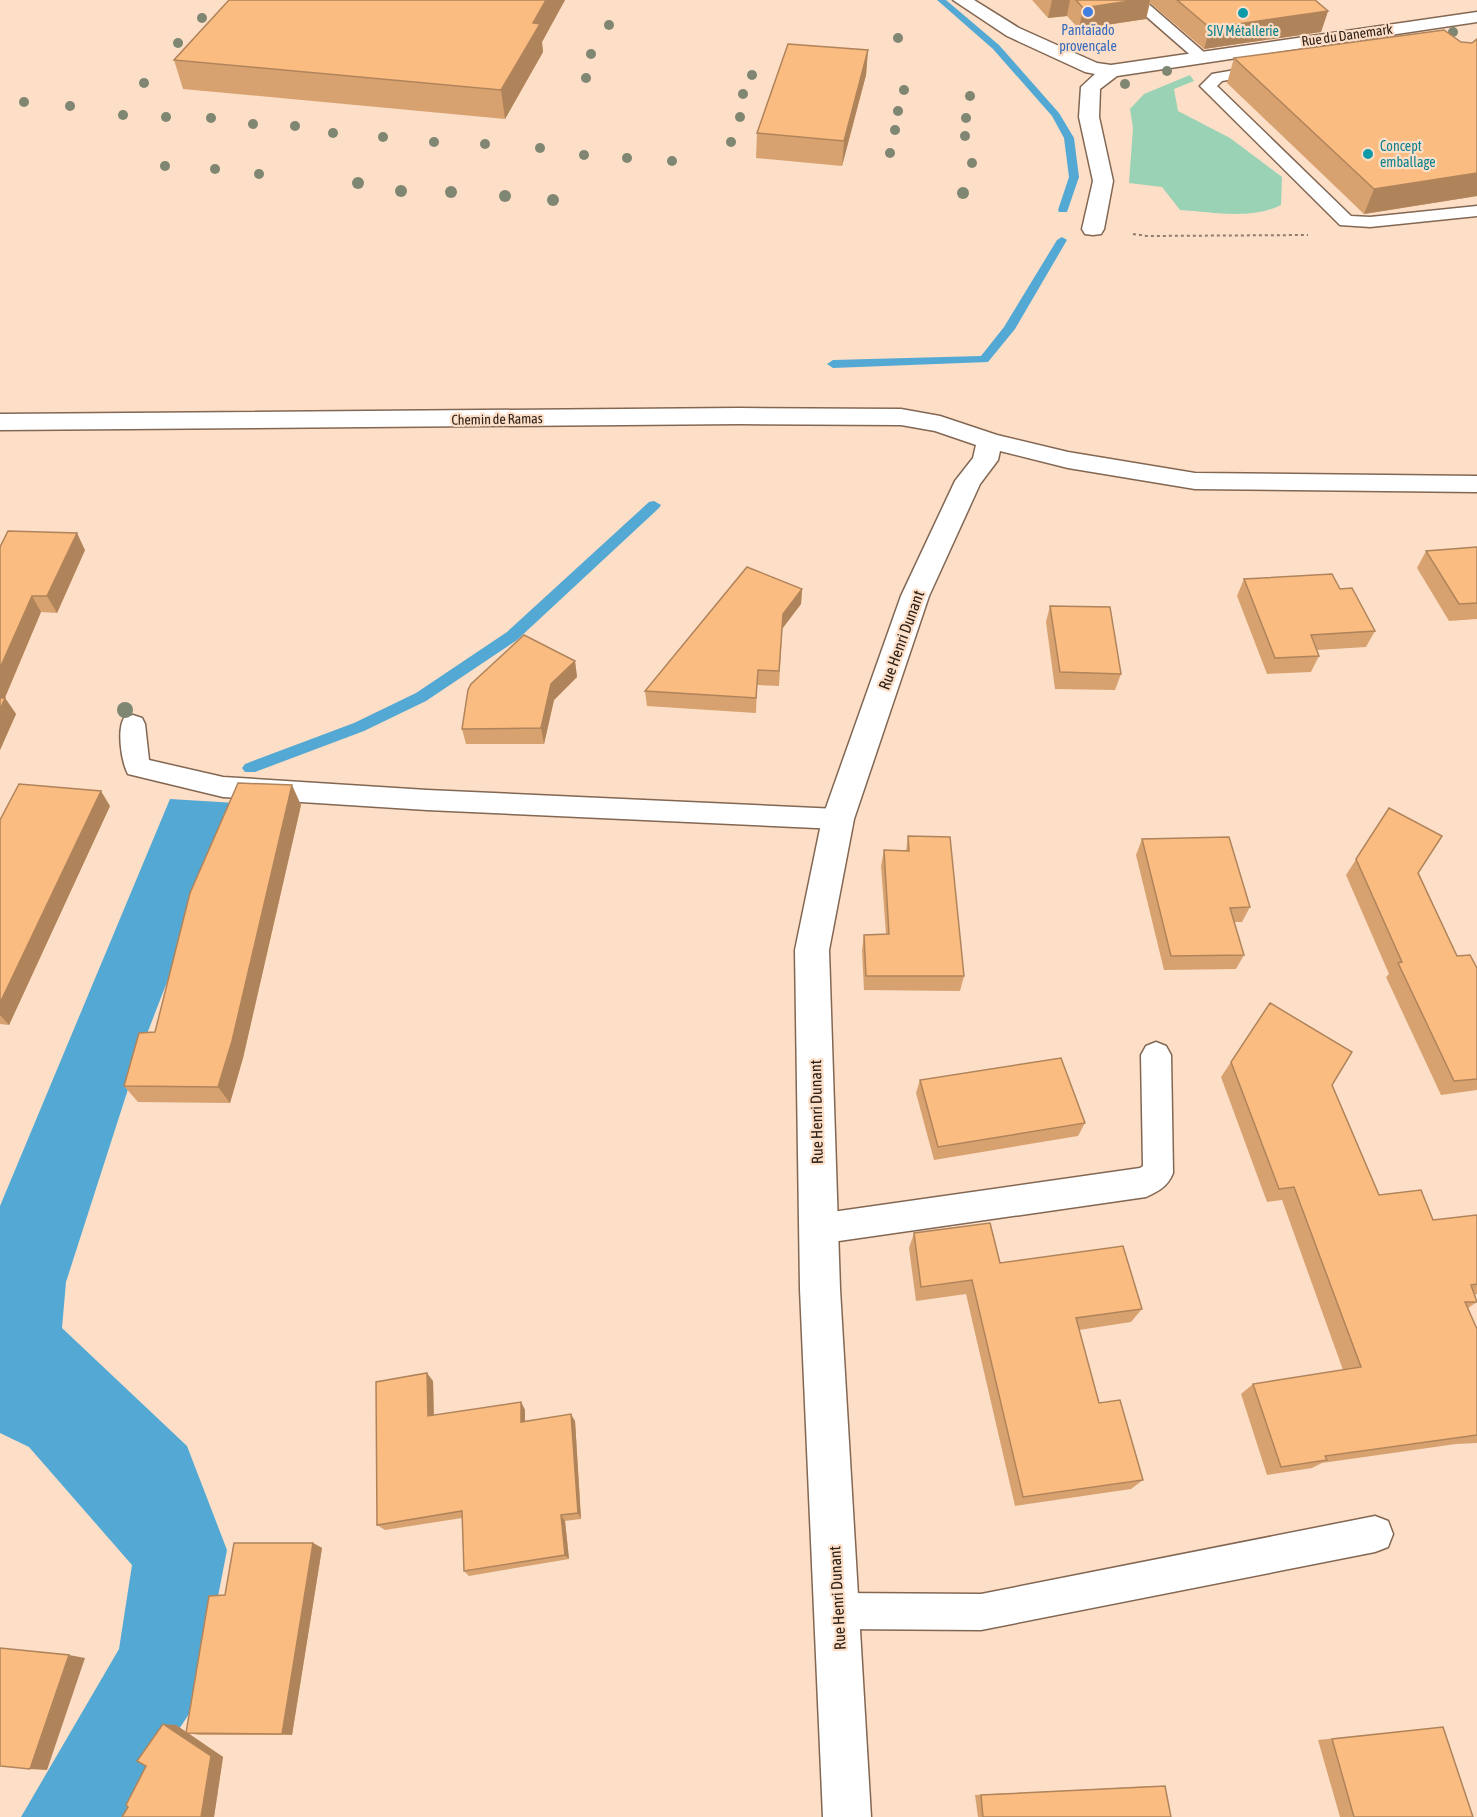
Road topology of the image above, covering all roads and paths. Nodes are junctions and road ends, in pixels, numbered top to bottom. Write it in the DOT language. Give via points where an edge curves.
graph roads {
  1 [pos="962,0"];
  2 [pos="1137,1"];
  3 [pos="1477,17"];
  4 [pos="1406,27"];
  5 [pos="1359,33"];
  6 [pos="1420,40"];
  7 [pos="1374,46"];
  8 [pos="1200,56"];
  9 [pos="1279,67"];
  10 [pos="1111,71"];
  11 [pos="1477,211"];
  12 [pos="1093,229"];
  13 [pos="1312,235"];
  14 [pos="0,422"];
  15 [pos="990,441"];
  16 [pos="1477,484"];
  17 [pos="133,724"];
  18 [pos="838,819"];
  19 [pos="1156,1055"];
  20 [pos="818,1229"];
  21 [pos="1375,1534"];
  22 [pos="838,1611"];
  23 [pos="847,1817"];
  1 -- 10 [label="street" via="1013,32 1092,68"];
  2 -- 8 [label="lane"];
  3 -- 4 [label="street, Rue du Danemark"];
  4 -- 5 [label="street, Rue du Danemark"];
  4 -- 6 [label="lane"];
  5 -- 7 [label="lane"];
  5 -- 8 [label="street, Rue du Danemark"];
  8 -- 10 [label="street, Rue du Danemark"];
  9 -- 11 [label="lane" via="1217,77 1208,86 1346,221"];
  10 -- 12 [label="street" via="1091,87 1089,117 1103,181"];
  12 -- 13 [label="path" via="1148,236"];
  14 -- 15 [label="street, Chemin de Ramas" via="901,417 940,424"];
  15 -- 16 [label="street, Chemin de Ramas" via="1068,460 1195,481"];
  15 -- 18 [label="street, Rue Henri Dunant" via="985,460 968,481 915,596"];
  17 -- 18 [label="lane" via="137,767 223,788"];
  18 -- 20 [label="street, Rue Henri Dunant" via="812,950"];
  19 -- 20 [label="lane" via="1158,1173 1146,1182"];
  20 -- 22 [label="street, Rue Henri Dunant"];
  21 -- 22 [label="lane" via="981,1612"];
  22 -- 23 [label="street, Rue Henri Dunant"];
}
